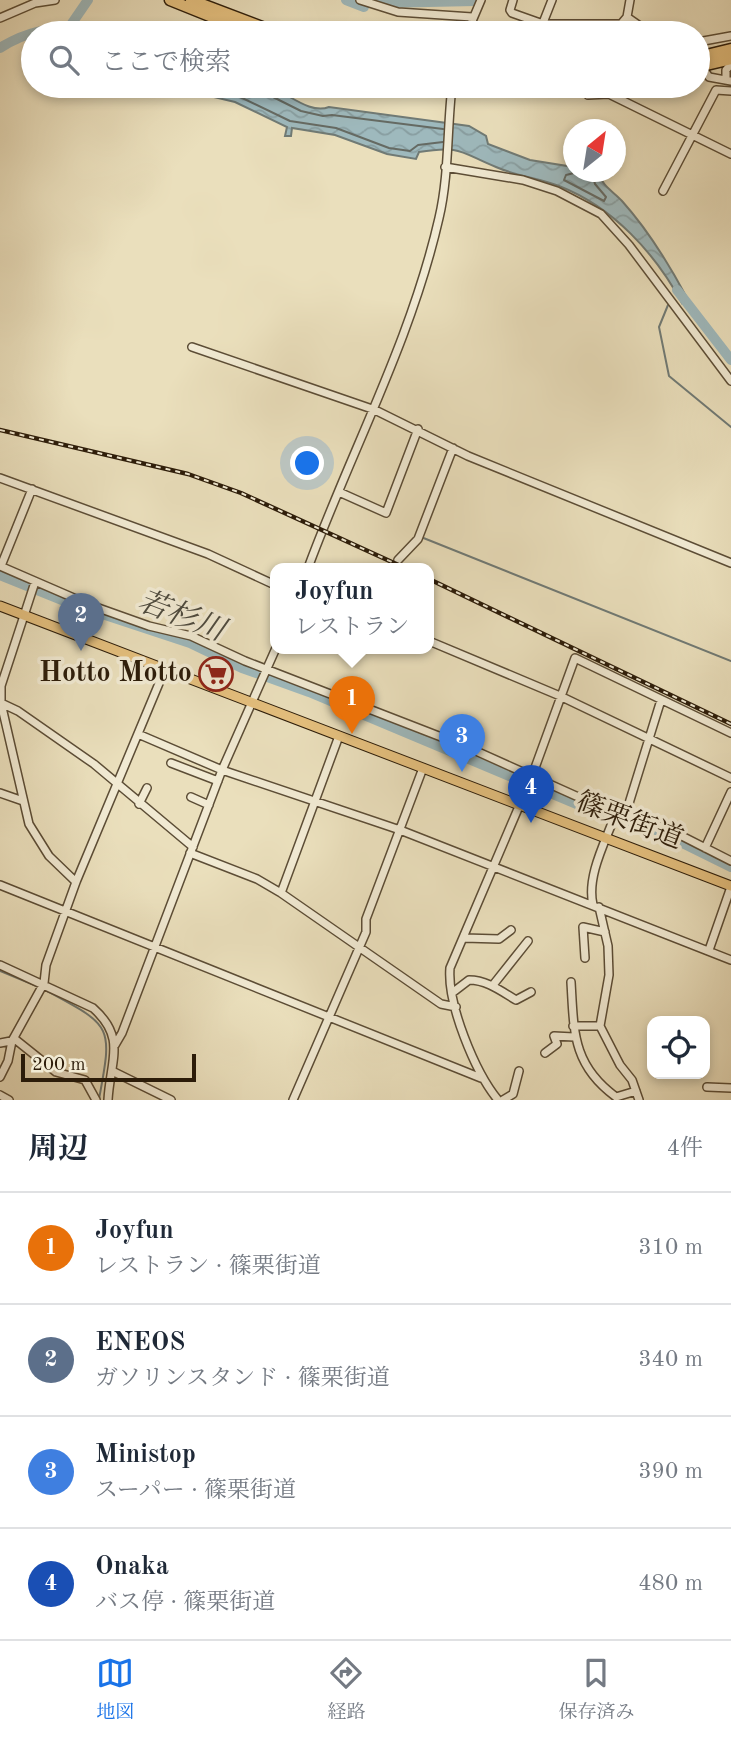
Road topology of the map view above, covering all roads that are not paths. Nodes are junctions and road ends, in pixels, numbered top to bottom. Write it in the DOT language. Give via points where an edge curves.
graph roads {
  1 [pos="55,0"];
  2 [pos="170,0"];
  3 [pos="191,0"];
  4 [pos="360,0"];
  5 [pos="481,0"];
  6 [pos="513,0"];
  7 [pos="552,0"];
  8 [pos="630,0"];
  9 [pos="472,16"];
  10 [pos="0,18"];
  11 [pos="222,21"];
  12 [pos="246,21"];
  13 [pos="471,21"];
  14 [pos="534,21"];
  15 [pos="543,21"];
  16 [pos="624,21"];
  17 [pos="731,36"];
  18 [pos="710,40"];
  19 [pos="731,50"];
  20 [pos="710,56"];
  21 [pos="710,60"];
  22 [pos="731,61"];
  23 [pos="710,77"];
  24 [pos="729,80"];
  25 [pos="731,91"];
  26 [pos="451,98"];
  27 [pos="617,98"];
  28 [pos="692,135"];
  29 [pos="731,154"];
  30 [pos="445,164"];
  31 [pos="663,191"];
  32 [pos="192,347"];
  33 [pos="731,381"];
  34 [pos="375,410"];
  35 [pos="418,429"];
  36 [pos="453,448"];
  37 [pos="0,478"];
  38 [pos="32,489"];
  39 [pos="339,492"];
  40 [pos="398,560"];
  41 [pos="310,563"];
  42 [pos="731,563"];
  43 [pos="1,566"];
  44 [pos="36,582"];
  45 [pos="270,583"];
  46 [pos="0,606"];
  47 [pos="25,616"];
  48 [pos="434,643"];
  49 [pos="273,654"];
  50 [pos="165,669"];
  51 [pos="267,669"];
  52 [pos="3,675"];
  53 [pos="560,696"];
  54 [pos="661,700"];
  55 [pos="251,703"];
  56 [pos="1,704"];
  57 [pos="2,722"];
  58 [pos="731,733"];
  59 [pos="138,734"];
  60 [pos="339,736"];
  61 [pos="650,740"];
  62 [pos="171,763"];
  63 [pos="422,768"];
  64 [pos="222,770"];
  65 [pos="532,776"];
  66 [pos="731,778"];
  67 [pos="218,781"];
  68 [pos="117,786"];
  69 [pos="147,788"];
  70 [pos="731,792"];
  71 [pos="0,793"];
  72 [pos="191,797"];
  73 [pos="316,799"];
  74 [pos="23,801"];
  75 [pos="139,804"];
  76 [pos="209,805"];
  77 [pos="519,805"];
  78 [pos="617,810"];
  79 [pos="626,813"];
  80 [pos="400,830"];
  81 [pos="607,839"];
  82 [pos="705,848"];
  83 [pos="191,850"];
  84 [pos="731,861"];
  85 [pos="494,868"];
  86 [pos="76,882"];
  87 [pos="0,885"];
  88 [pos="731,887"];
  89 [pos="281,893"];
  90 [pos="596,906"];
  91 [pos="66,911"];
  92 [pos="585,918"];
  93 [pos="583,927"];
  94 [pos="511,930"];
  95 [pos="605,932"];
  96 [pos="464,938"];
  97 [pos="528,941"];
  98 [pos="156,947"];
  99 [pos="359,948"];
  100 [pos="709,950"];
  101 [pos="585,958"];
  102 [pos="731,960"];
  103 [pos="0,964"];
  104 [pos="571,982"];
  105 [pos="493,985"];
  106 [pos="42,986"];
  107 [pos="531,992"];
  108 [pos="452,993"];
  109 [pos="456,1007"];
  110 [pos="329,1016"];
  111 [pos="573,1026"];
  112 [pos="600,1026"];
  113 [pos="573,1037"];
  114 [pos="12,1041"];
  115 [pos="0,1043"];
  116 [pos="115,1045"];
  117 [pos="545,1053"];
  118 [pos="112,1071"];
  119 [pos="519,1071"];
  120 [pos="0,1077"];
  121 [pos="481,1077"];
  122 [pos="707,1087"];
  123 [pos="731,1088"];
  124 [pos="636,1091"];
  125 [pos="0,1095"];
  126 [pos="9,1100"];
  127 [pos="96,1100"];
  128 [pos="108,1100"];
  129 [pos="171,1100"];
  130 [pos="293,1100"];
  131 [pos="500,1100"];
  132 [pos="639,1100"];
  1 -- 10 [label="street"];
  2 -- 11 [label="highway"];
  3 -- 12 [label="highway"];
  4 -- 9 [label="street" via="398,12"];
  5 -- 9 [label="street"];
  6 -- 14 [label="street" via="512,13"];
  7 -- 15 [label="street"];
  8 -- 16 [label="street"];
  9 -- 13 [label="street"];
  17 -- 18 [label="street"];
  19 -- 20 [label="highway"];
  21 -- 22 [label="highway"];
  22 -- 24 [label="street" via="726,70"];
  23 -- 24 [label="street"];
  25 -- 28 [label="street" via="716,90"];
  26 -- 30 [label="street"];
  27 -- 28 [label="street"];
  28 -- 29 [label="street"];
  28 -- 31 [label="street"];
  30 -- 33 [label="street" via="523,180 557,191 601,214"];
  30 -- 34 [label="street" via="442,206 433,241"];
  32 -- 34 [label="street"];
  34 -- 35 [label="street"];
  34 -- 39 [label="street"];
  35 -- 36 [label="street"];
  35 -- 39 [label="street" via="386,513"];
  36 -- 40 [label="street" via="418,538"];
  36 -- 42 [label="street"];
  37 -- 38 [label="street"];
  38 -- 43 [label="street"];
  38 -- 45 [label="street" via="208,554"];
  39 -- 41 [label="street"];
  43 -- 44 [label="street"];
  44 -- 47 [label="street"];
  44 -- 51 [label="street" via="149,626 191,636"];
  46 -- 47 [label="main road, 篠栗街道"];
  47 -- 50 [label="main road, 篠栗街道"];
  47 -- 52 [label="street"];
  48 -- 53 [label="street"];
  49 -- 51 [label="street"];
  50 -- 55 [label="main road, 篠栗街道"];
  50 -- 59 [label="street"];
  51 -- 55 [label="street"];
  51 -- 65 [label="street"];
  52 -- 56 [label="street"];
  53 -- 54 [label="street" via="577,658"];
  53 -- 61 [label="street"];
  53 -- 65 [label="street"];
  54 -- 58 [label="street"];
  54 -- 61 [label="street"];
  55 -- 60 [label="main road, 篠栗街道"];
  55 -- 64 [label="street"];
  56 -- 57 [label="street"];
  56 -- 68 [label="street" via="94,764"];
  57 -- 74 [label="street"];
  59 -- 64 [label="street"];
  59 -- 68 [label="street"];
  60 -- 63 [label="main road, 篠栗街道"];
  60 -- 73 [label="street"];
  61 -- 66 [label="street"];
  61 -- 79 [label="street"];
  62 -- 67 [label="street"];
  63 -- 77 [label="main road, 篠栗街道"];
  63 -- 80 [label="street"];
  64 -- 67 [label="street"];
  64 -- 73 [label="street"];
  65 -- 77 [label="street"];
  65 -- 78 [label="street"];
  67 -- 76 [label="street"];
  68 -- 75 [label="street"];
  68 -- 86 [label="street"];
  69 -- 75 [label="street"];
  70 -- 82 [label="street"];
  71 -- 74 [label="street"];
  72 -- 76 [label="street"];
  73 -- 80 [label="street"];
  73 -- 89 [label="street"];
  74 -- 86 [label="street" via="37,841"];
  75 -- 83 [label="street"];
  76 -- 83 [label="street"];
  77 -- 81 [label="main road, 篠栗街道"];
  77 -- 85 [label="street"];
  78 -- 79 [label="street"];
  78 -- 81 [label="street"];
  79 -- 82 [label="street"];
  80 -- 85 [label="street"];
  80 -- 99 [label="street"];
  81 -- 88 [label="main road, 篠栗街道"];
  81 -- 90 [label="street" via="594,875 591,895"];
  82 -- 84 [label="street"];
  83 -- 89 [label="street"];
  83 -- 98 [label="street"];
  85 -- 90 [label="street"];
  85 -- 96 [label="street"];
  86 -- 91 [label="street"];
  87 -- 91 [label="street"];
  88 -- 100 [label="street"];
  89 -- 99 [label="street"];
  90 -- 95 [label="street"];
  90 -- 100 [label="street"];
  91 -- 98 [label="street"];
  91 -- 106 [label="street"];
  92 -- 93 [label="street"];
  93 -- 95 [label="street"];
  93 -- 101 [label="street"];
  94 -- 96 [label="street" via="499,939"];
  95 -- 112 [label="street" via="608,975"];
  96 -- 108 [label="street" via="450,968"];
  97 -- 105 [label="street"];
  98 -- 110 [label="street"];
  98 -- 116 [label="street"];
  99 -- 109 [label="street" via="441,1004"];
  99 -- 110 [label="street"];
  100 -- 102 [label="street"];
  103 -- 106 [label="street"];
  104 -- 111 [label="street"];
  105 -- 107 [label="street" via="516,1000"];
  105 -- 108 [label="street" via="469,980"];
  106 -- 114 [label="street"];
  106 -- 116 [label="street" via="93,1008 112,1030"];
  108 -- 109 [label="street"];
  109 -- 121 [label="street"];
  110 -- 121 [label="street"];
  110 -- 130 [label="street"];
  111 -- 112 [label="street"];
  111 -- 113 [label="street"];
  112 -- 124 [label="street"];
  113 -- 117 [label="street" via="554,1036 557,1044"];
  113 -- 124 [label="street" via="601,1086 616,1097"];
  114 -- 115 [label="street"];
  114 -- 120 [label="street"];
  114 -- 127 [label="street" via="24,1045 56,1072 85,1080"];
  116 -- 118 [label="street"];
  118 -- 128 [label="street"];
  118 -- 129 [label="street"];
  119 -- 131 [label="street" via="513,1094"];
  121 -- 131 [label="street"];
  122 -- 123 [label="street"];
  124 -- 132 [label="street"];
  125 -- 126 [label="street"];
}
